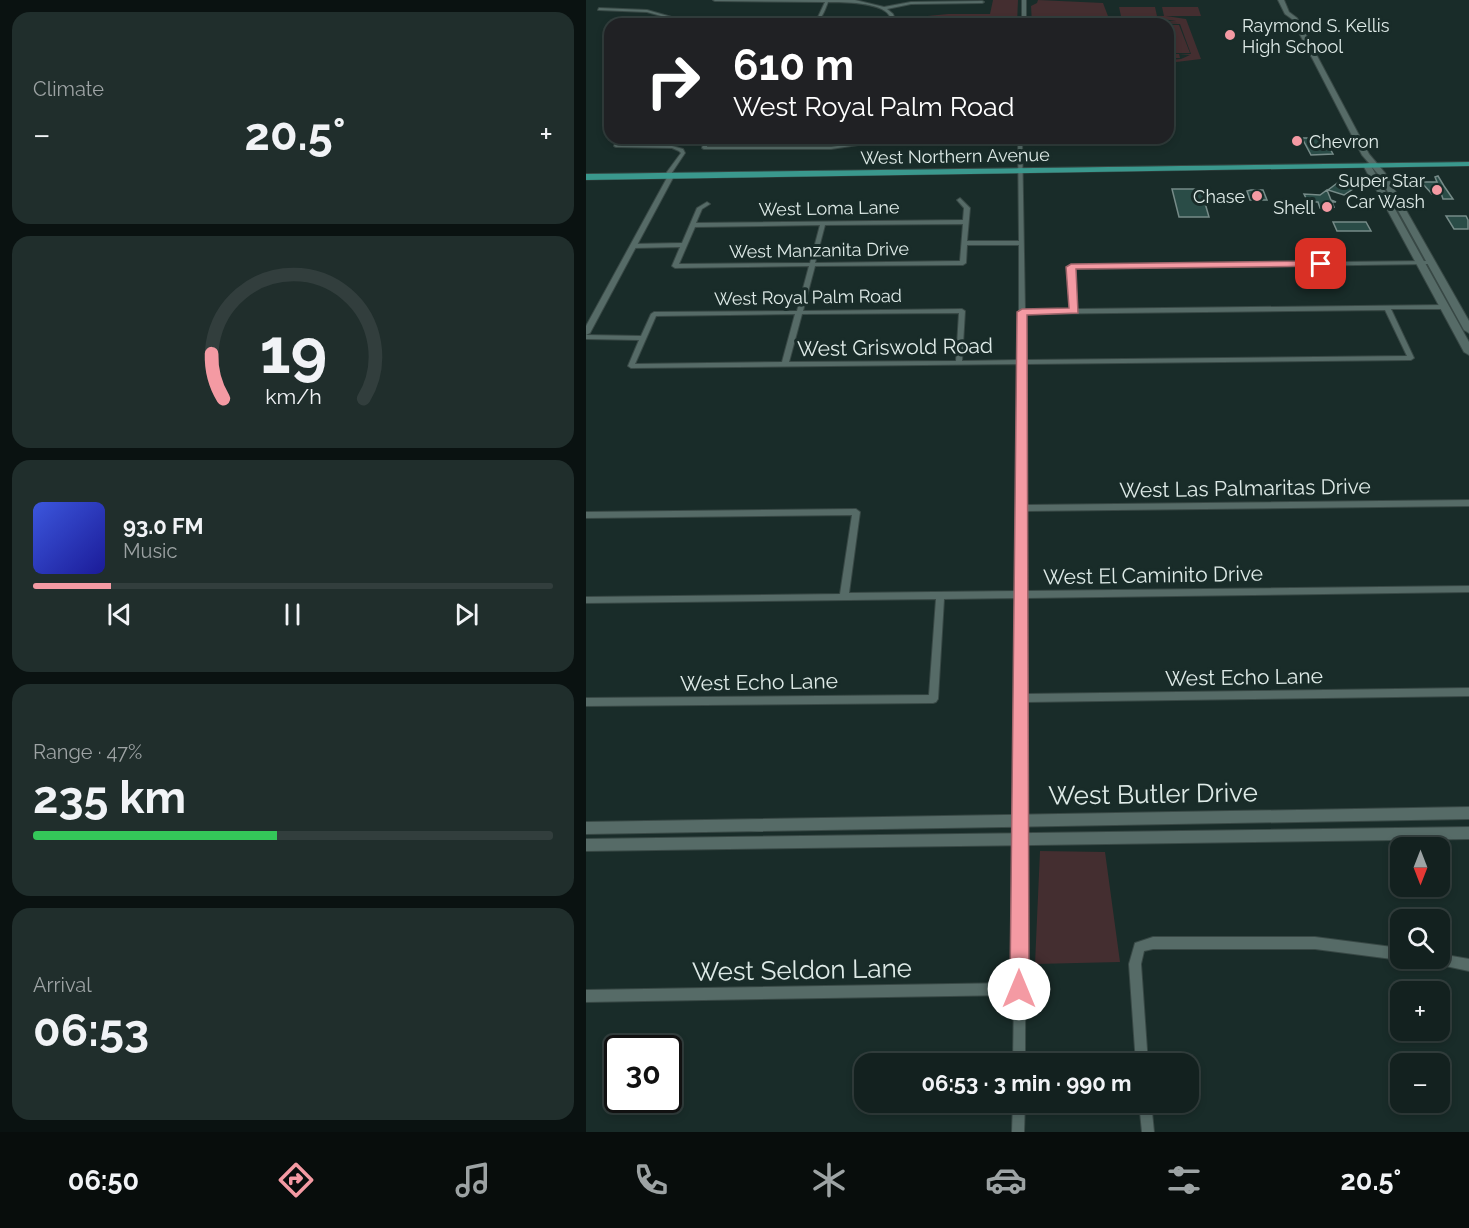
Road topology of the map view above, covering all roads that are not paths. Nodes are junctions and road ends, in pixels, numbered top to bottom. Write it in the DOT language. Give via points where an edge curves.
graph roads {
  1 [pos="605,0"];
  2 [pos="715,0"];
  3 [pos="1024,0"];
  4 [pos="1280,0"];
  5 [pos="1289,0"];
  6 [pos="827,1"];
  7 [pos="764,2"];
  8 [pos="982,2"];
  9 [pos="884,8"];
  10 [pos="760,10"];
  11 [pos="672,18"];
  12 [pos="820,18"];
  13 [pos="893,18"];
  14 [pos="1024,18"];
  15 [pos="1294,18"];
  16 [pos="617,144"];
  17 [pos="705,144"];
  18 [pos="851,144"];
  19 [pos="1020,144"];
  20 [pos="664,147"];
  21 [pos="681,150"];
  22 [pos="672,152"];
  23 [pos="677,158"];
  24 [pos="1370,166"];
  25 [pos="1468,167"];
  26 [pos="1021,172"];
  27 [pos="669,176"];
  28 [pos="586,177"];
  29 [pos="960,200"];
  30 [pos="707,204"];
  31 [pos="1391,209"];
  32 [pos="966,222"];
  33 [pos="823,224"];
  34 [pos="693,225"];
  35 [pos="1417,238"];
  36 [pos="965,243"];
  37 [pos="1022,243"];
  38 [pos="684,245"];
  39 [pos="633,246"];
  40 [pos="1426,263"];
  41 [pos="811,265"];
  42 [pos="1444,307"];
  43 [pos="1387,308"];
  44 [pos="1074,311"];
  45 [pos="799,312"];
  46 [pos="1022,312"];
  47 [pos="1468,332"];
  48 [pos="586,335"];
  49 [pos="644,338"];
  50 [pos="1468,352"];
  51 [pos="959,362"];
  52 [pos="1022,362"];
  53 [pos="785,365"];
  54 [pos="1468,503"];
  55 [pos="1022,508"];
  56 [pos="586,515"];
  57 [pos="1468,589"];
  58 [pos="1021,595"];
  59 [pos="940,596"];
  60 [pos="844,597"];
  61 [pos="586,600"];
  62 [pos="1468,692"];
  63 [pos="1020,698"];
  64 [pos="586,702"];
  65 [pos="1468,813"];
  66 [pos="1020,821"];
  67 [pos="586,828"];
  68 [pos="1468,833"];
  69 [pos="1020,840"];
  70 [pos="586,845"];
  71 [pos="1390,953"];
  72 [pos="1450,962"];
  73 [pos="1468,965"];
  74 [pos="1019,989"];
  75 [pos="586,996"];
  76 [pos="1019,1053"];
  77 [pos="1141,1053"];
  78 [pos="1019,1113"];
  79 [pos="1146,1113"];
  80 [pos="1018,1132"];
  81 [pos="1148,1132"];
  1 -- 11 [label="street" via="599,9 640,10"];
  2 -- 7 [label="street"];
  3 -- 14 [label="street"];
  4 -- 15 [label="main road"];
  5 -- 15 [label="main road" via="1296,13"];
  6 -- 7 [label="street"];
  6 -- 9 [label="street" via="861,2"];
  6 -- 12 [label="street"];
  7 -- 10 [label="street"];
  8 -- 9 [label="street" via="912,3"];
  9 -- 13 [label="street"];
  15 -- 24 [label="main road"];
  16 -- 20 [label="street"];
  17 -- 18 [label="street" via="704,148 831,148"];
  19 -- 26 [label="street"];
  20 -- 21 [label="street"];
  20 -- 22 [label="street"];
  21 -- 22 [label="street"];
  21 -- 23 [label="street" via="683,153"];
  22 -- 23 [label="street"];
  23 -- 27 [label="street"];
  24 -- 25 [label="main road, West Northern Avenue"];
  24 -- 26 [label="main road, West Northern Avenue"];
  24 -- 31 [label="main road"];
  24 -- 35 [label="main road"];
  26 -- 27 [label="main road, West Northern Avenue"];
  26 -- 37 [label="street"];
  27 -- 28 [label="main road, West Northern Avenue"];
  27 -- 39 [label="street"];
  29 -- 32 [label="street" via="967,208"];
  30 -- 34 [label="street" via="700,208"];
  31 -- 35 [label="main road" via="1399,213"];
  31 -- 40 [label="main road"];
  32 -- 33 [label="street, West Loma Lane"];
  32 -- 36 [label="street"];
  33 -- 34 [label="street, West Loma Lane"];
  33 -- 41 [label="street"];
  34 -- 38 [label="street"];
  35 -- 40 [label="main road"];
  36 -- 37 [label="street"];
  36 -- 41 [label="street, West Manzanita Drive" via="963,263"];
  37 -- 46 [label="street"];
  38 -- 39 [label="street"];
  38 -- 41 [label="street, West Manzanita Drive" via="675,266"];
  39 -- 48 [label="street"];
  40 -- 42 [label="main road"];
  40 -- 44 [label="street" via="1071,267"];
  40 -- 47 [label="main road"];
  41 -- 45 [label="street"];
  42 -- 43 [label="street"];
  42 -- 47 [label="main road" via="1453,312"];
  42 -- 50 [label="main road"];
  43 -- 44 [label="street"];
  43 -- 52 [label="street, West Griswold Road" via="1411,358"];
  44 -- 46 [label="street"];
  45 -- 49 [label="street, West Royal Palm Road" via="654,314"];
  45 -- 51 [label="street, West Royal Palm Road" via="962,311"];
  45 -- 53 [label="street"];
  46 -- 52 [label="street"];
  48 -- 49 [label="street"];
  49 -- 53 [label="street, West Griswold Road" via="631,366"];
  51 -- 52 [label="street, West Griswold Road"];
  51 -- 53 [label="street, West Griswold Road"];
  52 -- 55 [label="street"];
  54 -- 55 [label="street, West Las Palmaritas Drive"];
  55 -- 58 [label="street"];
  56 -- 60 [label="street" via="856,512"];
  57 -- 58 [label="street, West El Caminito Drive"];
  58 -- 59 [label="street, West El Caminito Drive"];
  58 -- 63 [label="street"];
  59 -- 60 [label="street, West El Caminito Drive"];
  59 -- 64 [label="street, West Echo Lane" via="933,699"];
  60 -- 61 [label="street, West El Caminito Drive"];
  62 -- 63 [label="street, West Echo Lane"];
  63 -- 66 [label="street"];
  65 -- 66 [label="street, West Butler Drive"];
  66 -- 67 [label="street, West Butler Drive"];
  66 -- 69 [label="street"];
  68 -- 69 [label="street, West Butler Drive"];
  69 -- 70 [label="street, West Butler Drive"];
  69 -- 74 [label="street"];
  71 -- 77 [label="street" via="1315,943 1153,943 1139,947 1135,964"];
  72 -- 73 [label="street"];
  74 -- 75 [label="street, West Seldon Lane"];
  74 -- 76 [label="street"];
  78 -- 80 [label="street"];
  79 -- 81 [label="street"];
}
